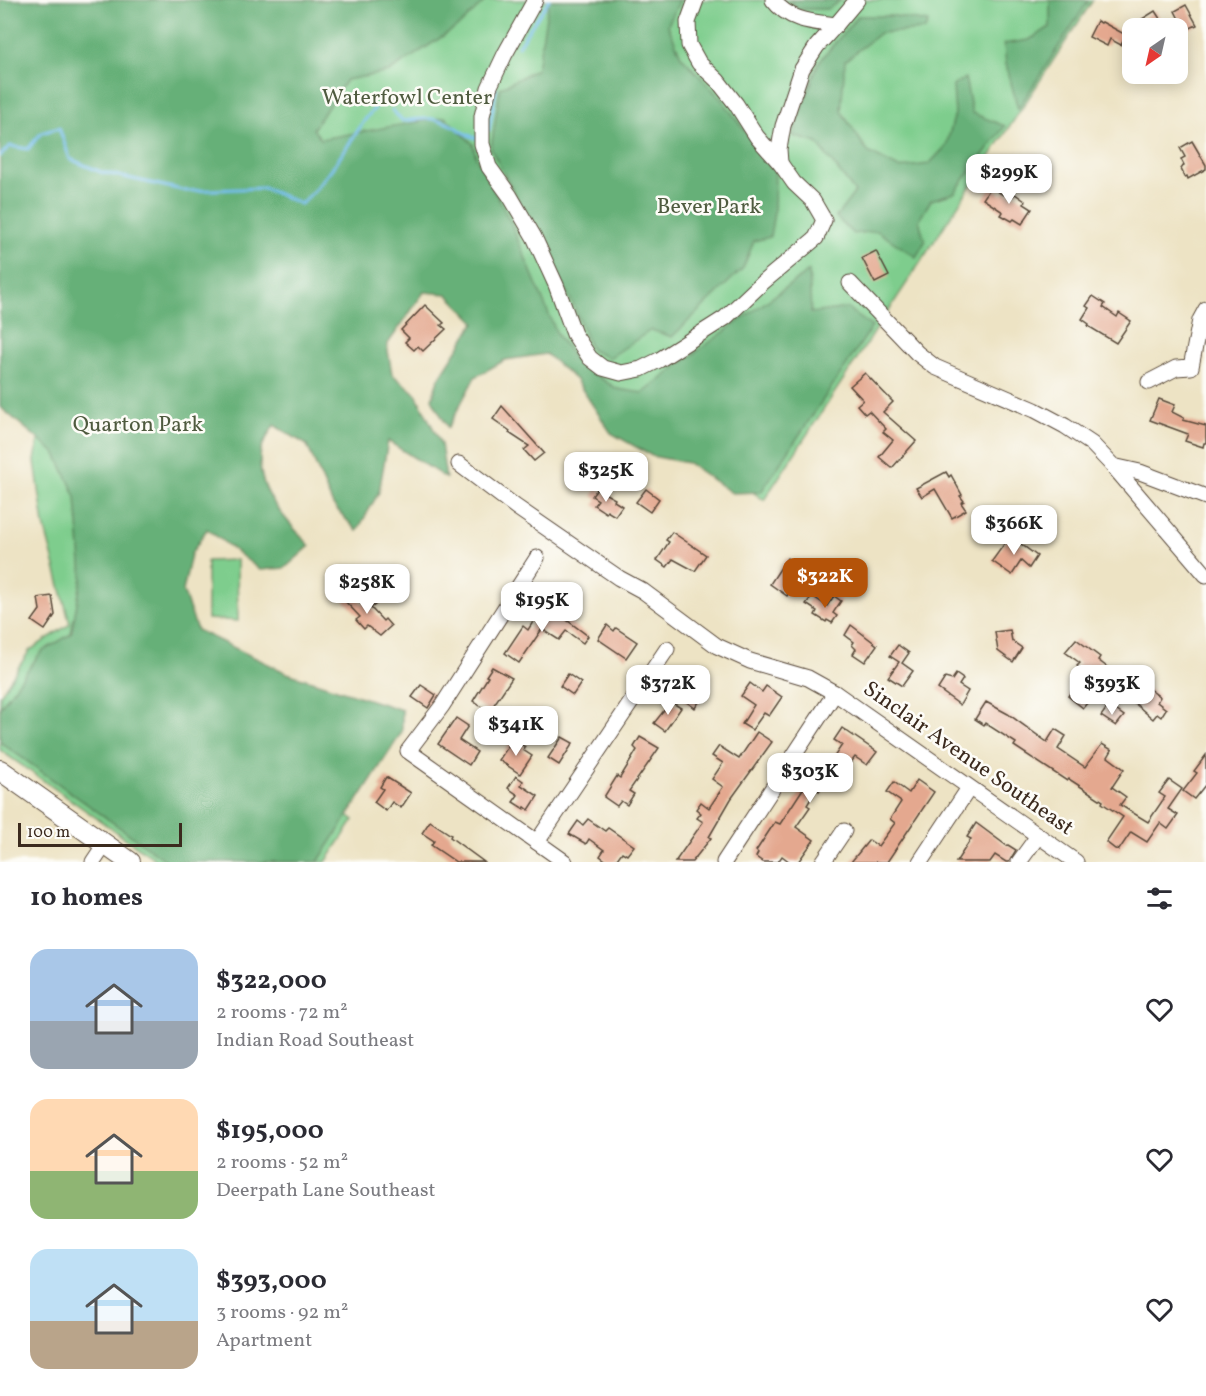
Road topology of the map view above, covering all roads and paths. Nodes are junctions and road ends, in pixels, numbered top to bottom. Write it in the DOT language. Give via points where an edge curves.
graph roads {
  1 [pos="535,0"];
  2 [pos="696,0"];
  3 [pos="773,0"];
  4 [pos="857,0"];
  5 [pos="836,25"];
  6 [pos="780,163"];
  7 [pos="850,283"];
  8 [pos="1206,309"];
  9 [pos="1149,382"];
  10 [pos="459,464"];
  11 [pos="1113,466"];
  12 [pos="1206,497"];
  13 [pos="537,558"];
  14 [pos="1206,575"];
  15 [pos="667,649"];
  16 [pos="835,693"];
  17 [pos="0,770"];
  18 [pos="969,788"];
  19 [pos="844,831"];
  20 [pos="1038,836"];
  21 [pos="537,842"];
  22 [pos="105,844"];
  23 [pos="93,862"];
  24 [pos="130,862"];
  25 [pos="565,862"];
  26 [pos="724,862"];
  27 [pos="823,862"];
  28 [pos="920,862"];
  29 [pos="1019,862"];
  30 [pos="1076,862"];
  1 -- 6 [label="street" via="489,88 482,116 482,144 489,167 534,237 574,334 590,358 603,368 621,373 659,360 724,318 816,238 825,220"];
  2 -- 6 [label="street" via="688,22 689,45 699,63 718,81"];
  3 -- 5 [label="street" via="797,20"];
  4 -- 5 [label="street"];
  5 -- 6 [label="street" via="802,69 783,126"];
  7 -- 11 [label="street" via="934,367 1065,426 1092,444"];
  8 -- 9 [label="street" via="1200,320 1191,367 1176,368"];
  10 -- 16 [label="street, Sinclair Avenue Southeast" via="717,646 750,661 808,678"];
  11 -- 12 [label="street"];
  11 -- 14 [label="street"];
  13 -- 21 [label="street" via="442,706 408,751"];
  15 -- 21 [label="street"];
  16 -- 18 [label="street, Sinclair Avenue Southeast"];
  16 -- 26 [label="street"];
  17 -- 22 [label="main road"];
  18 -- 20 [label="street, Sinclair Avenue Southeast"];
  18 -- 28 [label="street"];
  19 -- 27 [label="street"];
  20 -- 29 [label="street"];
  20 -- 30 [label="street, Sinclair Avenue Southeast"];
  21 -- 25 [label="street"];
  22 -- 23 [label="street"];
  22 -- 24 [label="main road"];
}
